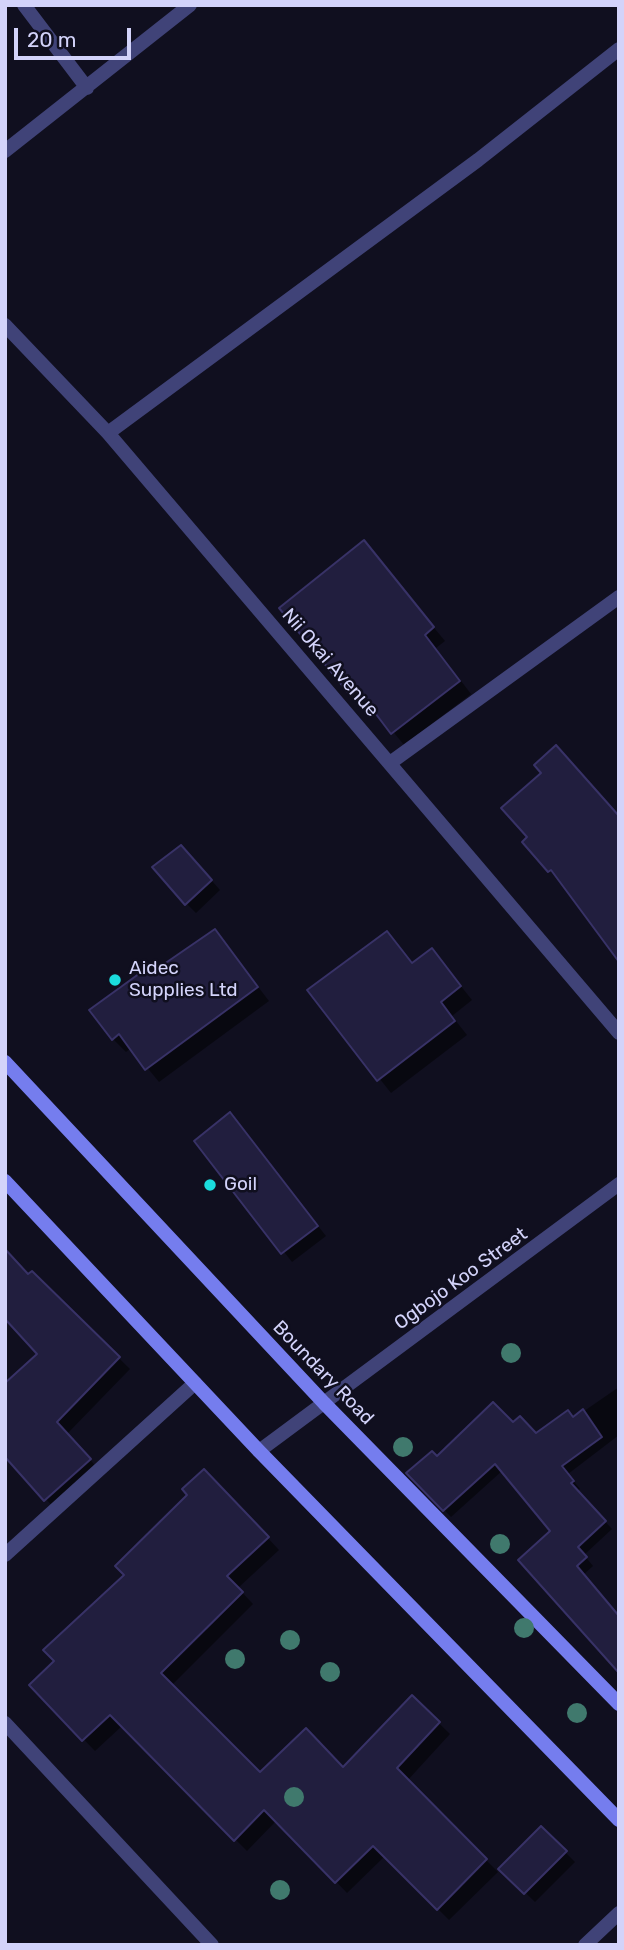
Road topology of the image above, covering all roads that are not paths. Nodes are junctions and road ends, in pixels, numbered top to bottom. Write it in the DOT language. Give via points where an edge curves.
graph roads {
  1 [pos="24,5"];
  2 [pos="190,5"];
  3 [pos="619,49"];
  4 [pos="87,88"];
  5 [pos="5,151"];
  6 [pos="5,325"];
  7 [pos="108,433"];
  8 [pos="619,597"];
  9 [pos="390,763"];
  10 [pos="619,1033"];
  11 [pos="5,1062"];
  12 [pos="5,1181"];
  13 [pos="619,1184"];
  14 [pos="195,1382"];
  15 [pos="324,1403"];
  16 [pos="259,1451"];
  17 [pos="5,1555"];
  18 [pos="619,1704"];
  19 [pos="5,1723"];
  20 [pos="619,1820"];
  21 [pos="619,1913"];
  22 [pos="212,1945"];
  23 [pos="585,1945"];
  1 -- 4 [label="street"];
  2 -- 4 [label="street"];
  3 -- 7 [label="street" via="478,160"];
  4 -- 5 [label="street"];
  6 -- 7 [label="street, Nii Okai Avenue"];
  7 -- 9 [label="street, Nii Okai Avenue"];
  8 -- 9 [label="street"];
  9 -- 10 [label="street, Nii Okai Avenue"];
  11 -- 15 [label="main road, Boundary Road"];
  12 -- 14 [label="main road"];
  13 -- 15 [label="street, Ogbojo Koo Street"];
  14 -- 16 [label="main road"];
  14 -- 17 [label="street"];
  15 -- 16 [label="street, Ogbojo Koo Street"];
  15 -- 18 [label="main road, Boundary Road"];
  16 -- 20 [label="main road"];
  19 -- 22 [label="street"];
  21 -- 23 [label="street"];
}
